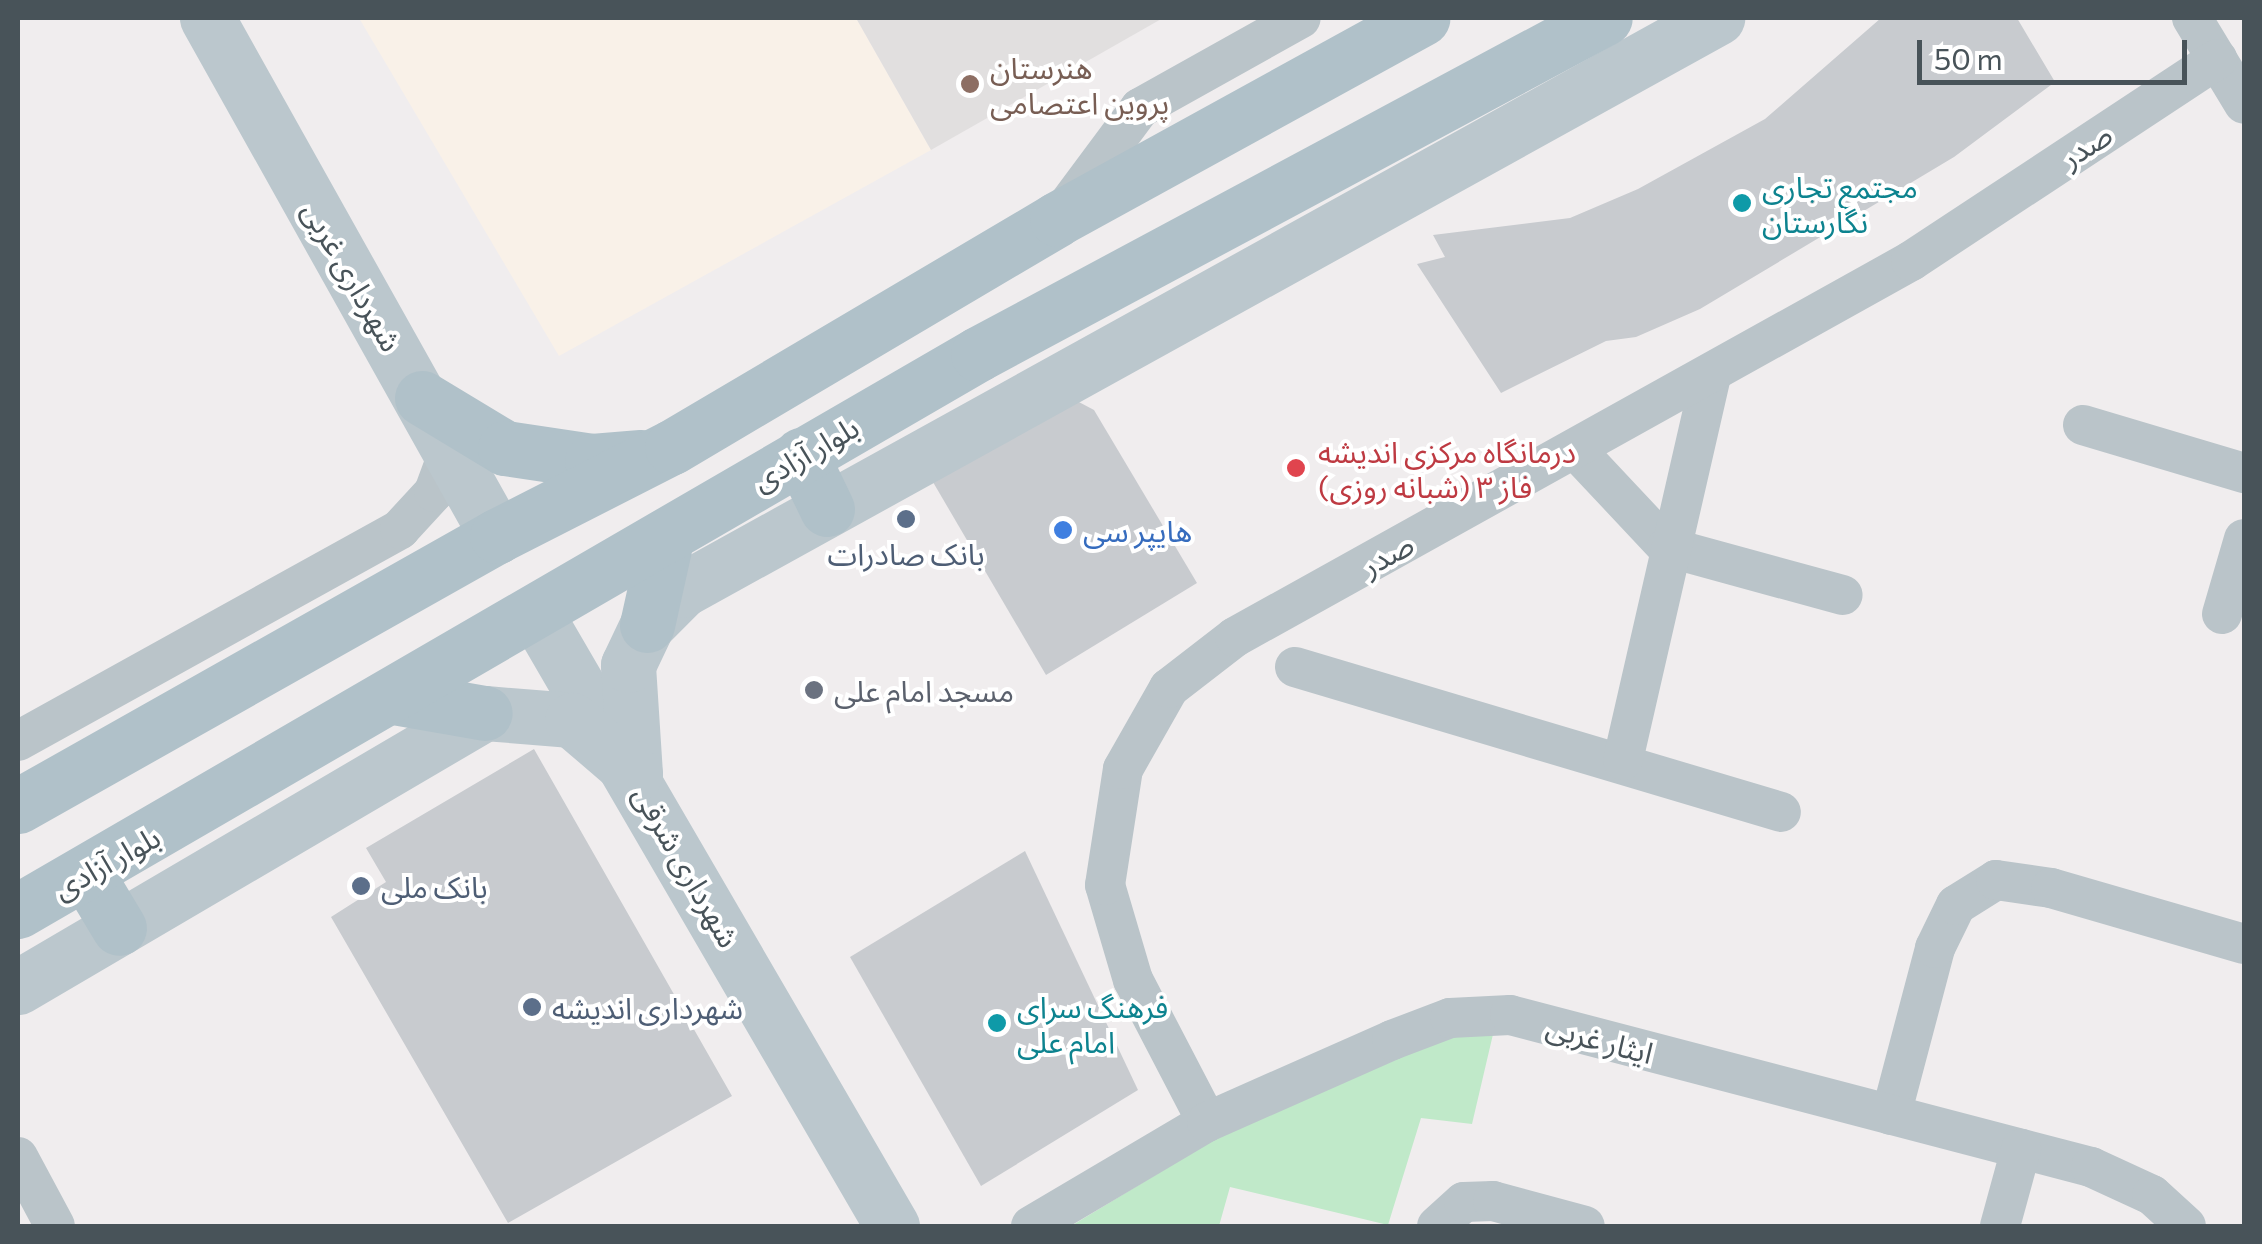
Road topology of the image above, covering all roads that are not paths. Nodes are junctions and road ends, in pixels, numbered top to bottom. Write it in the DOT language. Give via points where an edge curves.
graph roads {
  1 [pos="208,18"];
  2 [pos="1302,18"];
  3 [pos="1422,18"];
  4 [pos="1605,18"];
  5 [pos="1717,18"];
  6 [pos="2192,18"];
  7 [pos="2216,59"];
  8 [pos="2244,104"];
  9 [pos="1057,219"];
  10 [pos="1712,376"];
  11 [pos="422,398"];
  12 [pos="2083,425"];
  13 [pos="672,447"];
  14 [pos="1576,450"];
  15 [pos="448,454"];
  16 [pos="801,455"];
  17 [pos="2244,473"];
  18 [pos="827,509"];
  19 [pos="667,535"];
  20 [pos="498,536"];
  21 [pos="2244,539"];
  22 [pos="1667,547"];
  23 [pos="1843,595"];
  24 [pos="536,614"];
  25 [pos="2222,614"];
  26 [pos="647,625"];
  27 [pos="1296,668"];
  28 [pos="393,697"];
  29 [pos="484,713"];
  30 [pos="18,741"];
  31 [pos="1622,760"];
  32 [pos="635,774"];
  33 [pos="18,806"];
  34 [pos="1782,812"];
  35 [pos="86,873"];
  36 [pos="18,911"];
  37 [pos="120,928"];
  38 [pos="2244,944"];
  39 [pos="18,987"];
  40 [pos="1891,1115"];
  41 [pos="1206,1122"];
  42 [pos="2021,1149"];
  43 [pos="18,1157"];
  44 [pos="56,1226"];
  45 [pos="892,1226"];
  46 [pos="1031,1226"];
  47 [pos="1437,1226"];
  48 [pos="1585,1226"];
  49 [pos="2000,1226"];
  50 [pos="2186,1226"];
  1 -- 11 [label="street, شهرداری غربی"];
  2 -- 9 [label="street" via="1140,108"];
  3 -- 9 [label="main road"];
  4 -- 16 [label="main road, بلوار آزادی"];
  5 -- 18 [label="street"];
  6 -- 7 [label="street"];
  7 -- 8 [label="street"];
  7 -- 10 [label="street, صدر" via="1911,260"];
  9 -- 13 [label="main road"];
  10 -- 14 [label="street, صدر"];
  10 -- 22 [label="street"];
  11 -- 13 [label="main road" via="505,448 592,461 630,460"];
  11 -- 15 [label="street, شهرداری غربی"];
  12 -- 17 [label="street"];
  13 -- 20 [label="main road"];
  14 -- 22 [label="street"];
  14 -- 41 [label="street, صدر" via="1235,637 1168,688 1136,739 1116,799 1105,884 1133,980"];
  15 -- 20 [label="street, شهرداری غربی"];
  15 -- 30 [label="street" via="434,492 400,530"];
  16 -- 18 [label="main road"];
  16 -- 19 [label="main road, بلوار آزادی"];
  18 -- 26 [label="street" via="682,590"];
  19 -- 24 [label="main road, بلوار آزادی"];
  19 -- 26 [label="main road"];
  20 -- 33 [label="main road"];
  21 -- 25 [label="street"];
  22 -- 23 [label="street"];
  22 -- 31 [label="street"];
  24 -- 28 [label="main road, بلوار آزادی"];
  24 -- 32 [label="street, شهرداری شرقی"];
  26 -- 32 [label="street" via="628,664"];
  27 -- 31 [label="street"];
  28 -- 29 [label="main road"];
  28 -- 35 [label="main road, بلوار آزادی"];
  29 -- 32 [label="street" via="572,720"];
  29 -- 37 [label="street"];
  31 -- 34 [label="street"];
  32 -- 45 [label="street, شهرداری شرقی"];
  35 -- 36 [label="main road, بلوار آزادی"];
  35 -- 37 [label="main road"];
  37 -- 39 [label="street"];
  38 -- 40 [label="street" via="2051,888 1996,880 1956,905 1935,948"];
  40 -- 41 [label="street, ایثار غربی" via="1510,1015 1450,1018"];
  40 -- 42 [label="street, ایثار غربی"];
  41 -- 46 [label="street, ایثار غربی"];
  42 -- 49 [label="street"];
  42 -- 50 [label="street, ایثار غربی" via="2091,1167 2152,1195"];
  43 -- 44 [label="street"];
  47 -- 48 [label="street" via="1464,1202 1493,1200"];
}
